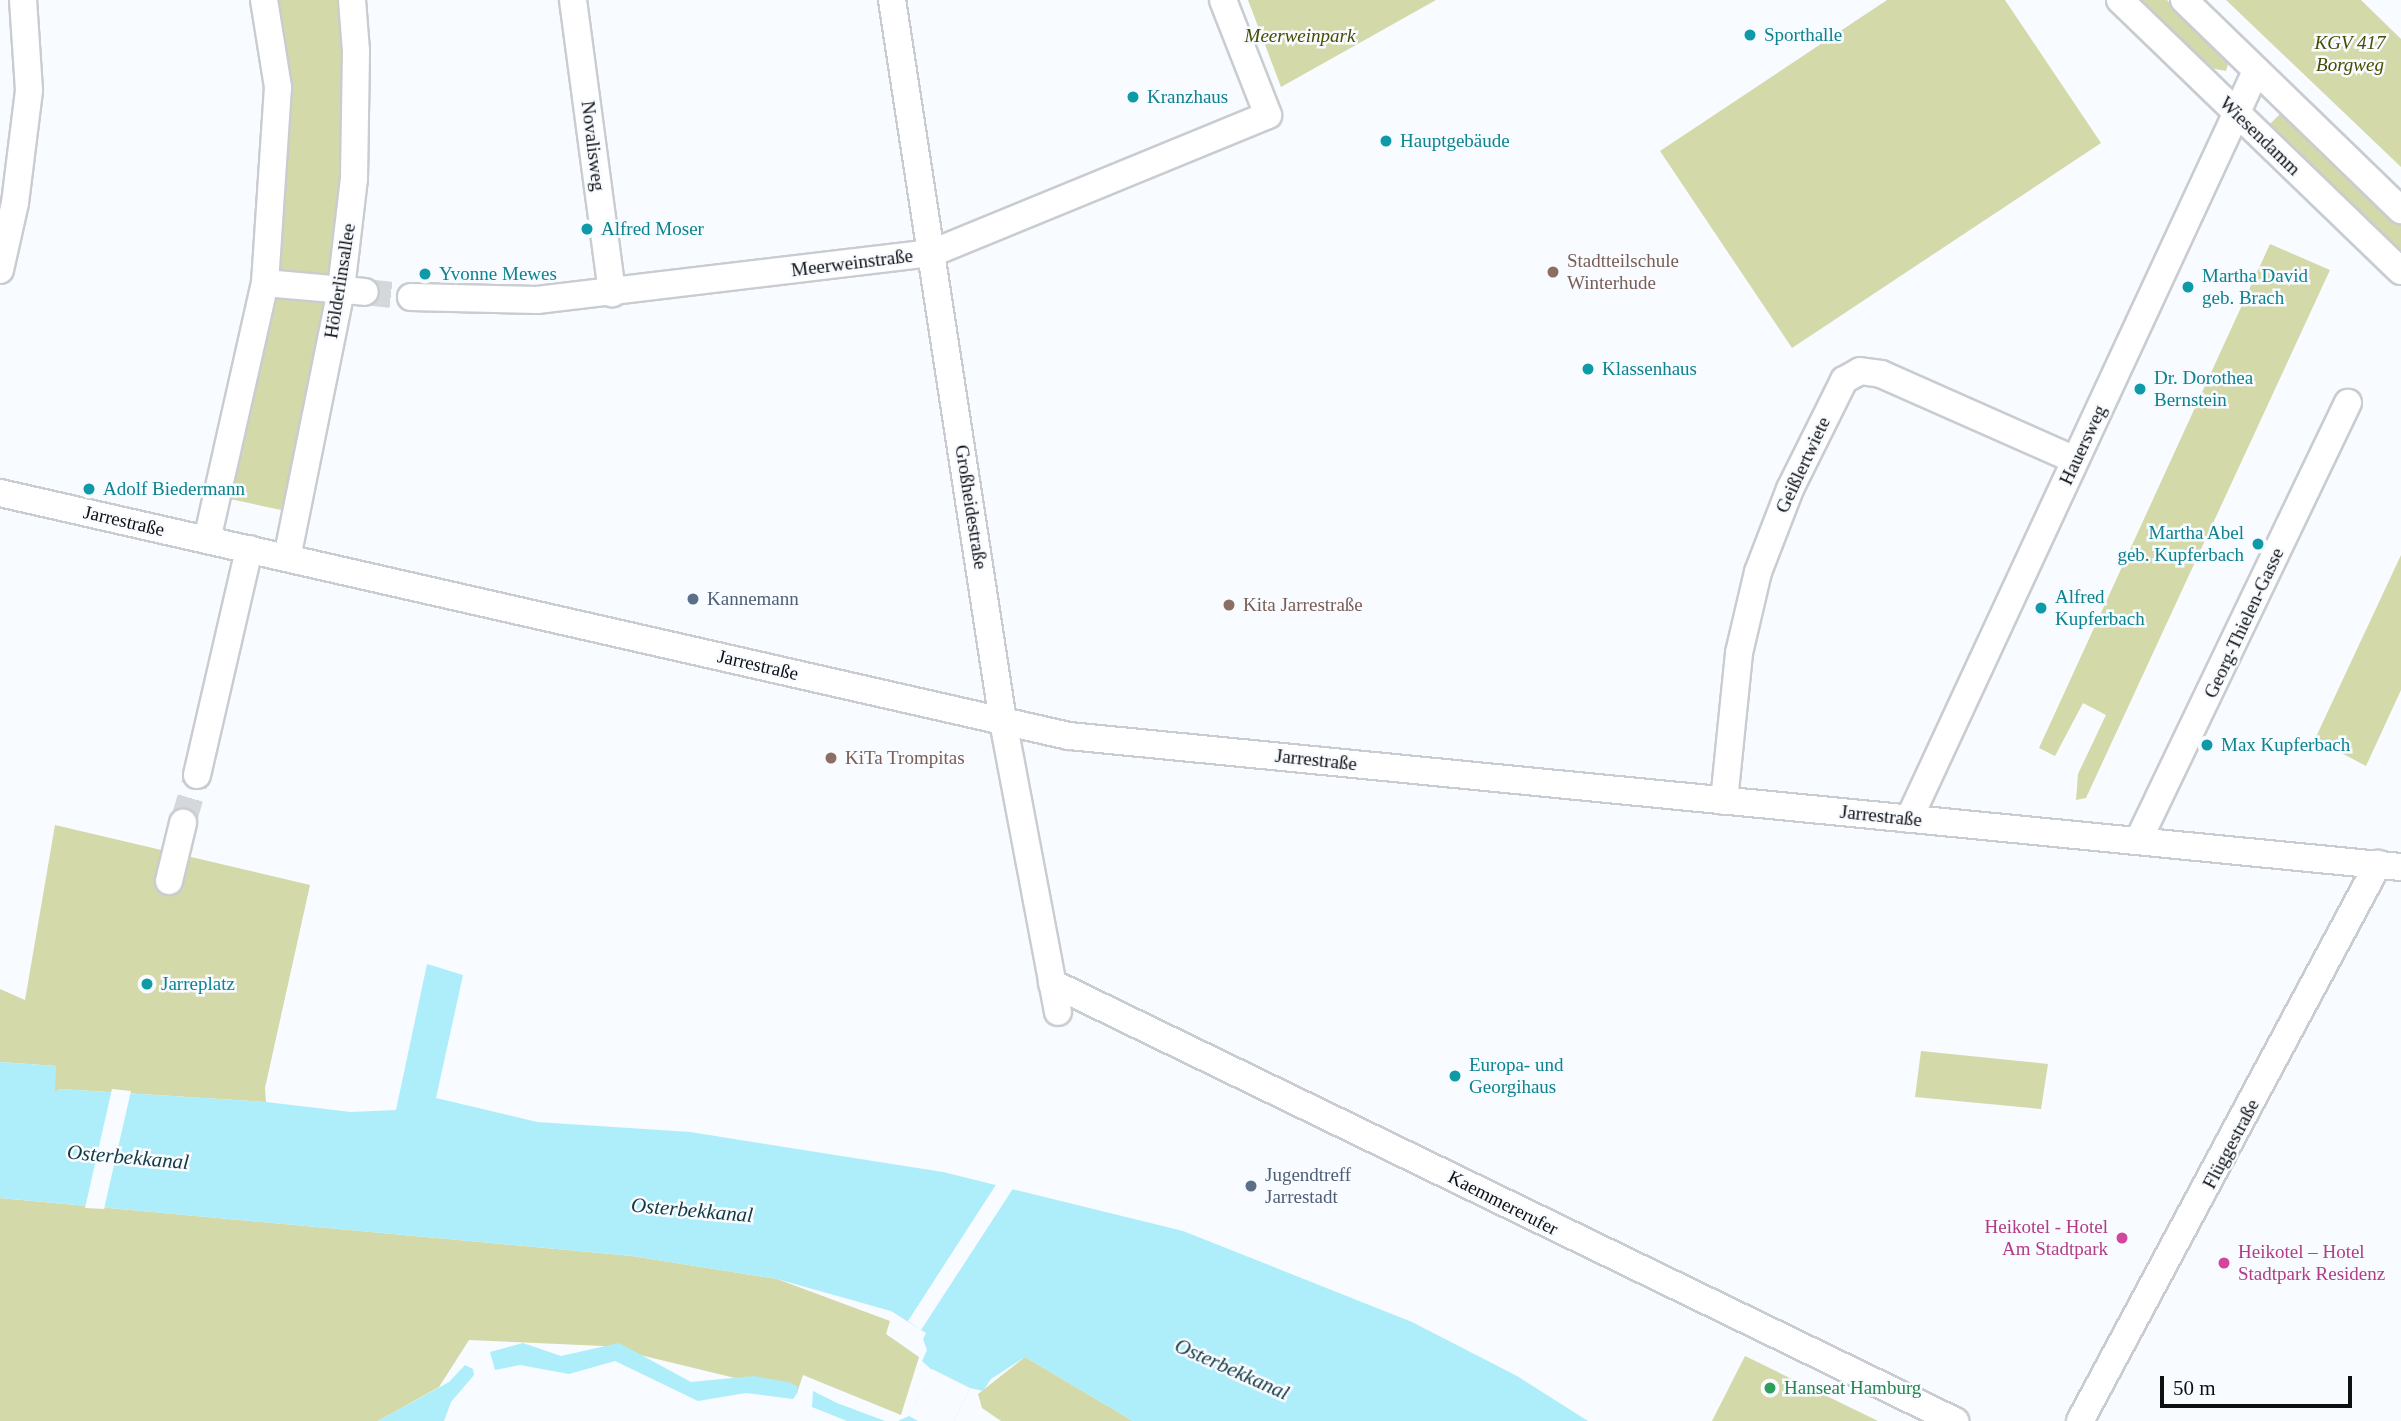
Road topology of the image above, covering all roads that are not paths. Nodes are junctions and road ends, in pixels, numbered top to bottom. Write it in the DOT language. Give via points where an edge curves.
graph roads {
  1 [pos="23,0"];
  2 [pos="264,0"];
  3 [pos="352,0"];
  4 [pos="573,0"];
  5 [pos="892,0"];
  6 [pos="1223,0"];
  7 [pos="2120,0"];
  8 [pos="2184,0"];
  9 [pos="2256,71"];
  10 [pos="2238,114"];
  11 [pos="2401,209"];
  12 [pos="932,253"];
  13 [pos="0,270"];
  14 [pos="2401,271"];
  15 [pos="265,283"];
  16 [pos="353,291"];
  17 [pos="612,293"];
  18 [pos="411,297"];
  19 [pos="2348,404"];
  20 [pos="2075,460"];
  21 [pos="0,493"];
  22 [pos="207,540"];
  23 [pos="248,549"];
  24 [pos="287,558"];
  25 [pos="1003,721"];
  26 [pos="197,775"];
  27 [pos="1724,801"];
  28 [pos="1909,819"];
  29 [pos="183,823"];
  30 [pos="2138,841"];
  31 [pos="2389,866"];
  32 [pos="169,880"];
  33 [pos="1052,983"];
  34 [pos="1058,1012"];
  35 [pos="1955,1421"];
  36 [pos="2080,1421"];
  1 -- 13 [label="street" via="29,90 15,203"];
  2 -- 15 [label="street" via="278,87"];
  3 -- 16 [label="street, Hölderlinsallee" via="356,51"];
  4 -- 17 [label="street, Novalisweg"];
  5 -- 12 [label="street, Großheidestraße"];
  6 -- 12 [label="street, Meerweinstraße" via="1268,114"];
  7 -- 10 [label="street, Wiesendamm"];
  8 -- 9 [label="street"];
  9 -- 10 [label="street, Hauersweg"];
  9 -- 11 [label="street"];
  10 -- 14 [label="street, Wiesendamm"];
  10 -- 20 [label="street, Hauersweg"];
  12 -- 17 [label="street, Meerweinstraße"];
  12 -- 25 [label="street, Großheidestraße"];
  15 -- 16 [label="street"];
  15 -- 22 [label="street"];
  16 -- 24 [label="street, Hölderlinsallee"];
  17 -- 18 [label="street, Meerweinstraße" via="537,300"];
  19 -- 30 [label="street, Georg-Thielen-Gasse"];
  20 -- 27 [label="street, Geißlertwiete" via="1881,374 1860,371 1844,380 1790,489 1758,572 1740,653"];
  20 -- 28 [label="street, Hauersweg"];
  21 -- 22 [label="street, Jarrestraße"];
  22 -- 23 [label="street, Jarrestraße"];
  23 -- 24 [label="street, Jarrestraße"];
  23 -- 26 [label="street"];
  24 -- 25 [label="street, Jarrestraße"];
  25 -- 27 [label="street, Jarrestraße" via="1069,736"];
  25 -- 33 [label="street, Großheidestraße"];
  27 -- 28 [label="street, Jarrestraße"];
  28 -- 30 [label="street, Jarrestraße"];
  29 -- 32 [label="street"];
  30 -- 31 [label="street, Jarrestraße"];
  31 -- 36 [label="street, Flüggestraße"];
  33 -- 34 [label="street, Großheidestraße"];
  33 -- 35 [label="street, Kaemmererufer"];
}
